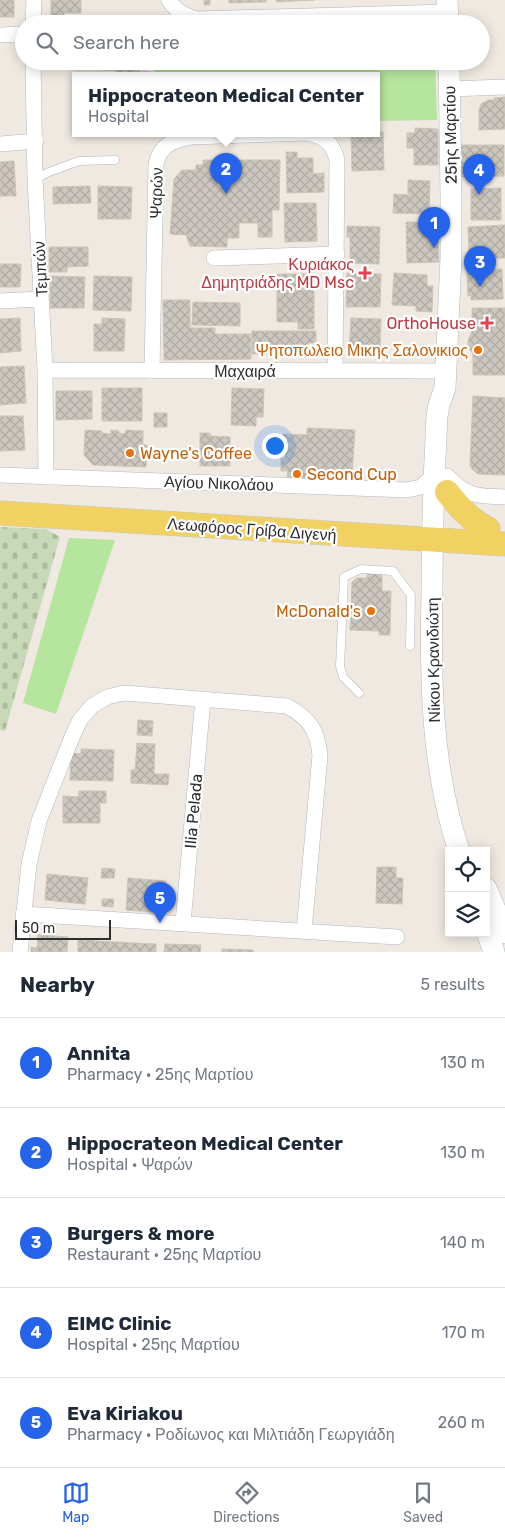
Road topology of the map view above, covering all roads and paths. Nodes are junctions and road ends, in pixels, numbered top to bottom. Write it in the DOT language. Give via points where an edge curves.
graph roads {
  1 [pos="34,0"];
  2 [pos="169,0"];
  3 [pos="335,7"];
  4 [pos="448,12"];
  5 [pos="33,15"];
  6 [pos="185,15"];
  7 [pos="243,15"];
  8 [pos="15,34"];
  9 [pos="0,35"];
  10 [pos="33,70"];
  11 [pos="449,70"];
  12 [pos="505,87"];
  13 [pos="449,89"];
  14 [pos="191,137"];
  15 [pos="319,137"];
  16 [pos="36,141"];
  17 [pos="0,144"];
  18 [pos="115,160"];
  19 [pos="35,179"];
  20 [pos="337,254"];
  21 [pos="214,258"];
  22 [pos="41,299"];
  23 [pos="0,301"];
  24 [pos="44,370"];
  25 [pos="152,371"];
  26 [pos="336,371"];
  27 [pos="445,380"];
  28 [pos="0,475"];
  29 [pos="46,477"];
  30 [pos="443,481"];
  31 [pos="505,497"];
  32 [pos="0,500"];
  33 [pos="0,513"];
  34 [pos="439,533"];
  35 [pos="499,535"];
  36 [pos="410,646"];
  37 [pos="359,692"];
  38 [pos="203,699"];
  39 [pos="458,847"];
  40 [pos="473,847"];
  41 [pos="488,892"];
  42 [pos="23,914"];
  43 [pos="183,923"];
  44 [pos="304,931"];
  45 [pos="505,933"];
  46 [pos="397,936"];
  47 [pos="489,937"];
  48 [pos="20,952"];
  49 [pos="494,952"];
  1 -- 5 [label="street"];
  2 -- 6 [label="street"];
  3 -- 4 [label="street"];
  3 -- 7 [label="street"];
  8 -- 9 [label="street"];
  10 -- 16 [label="street, Τεμπών"];
  11 -- 13 [label="main road, 25ης Μαρτίου"];
  12 -- 13 [label="street"];
  13 -- 27 [label="main road, 25ης Μαρτίου" via="451,258"];
  14 -- 25 [label="street, Ψαρών" via="167,144 157,157"];
  15 -- 20 [label="street, Ψαρών" via="328,142 338,166"];
  16 -- 17 [label="street"];
  16 -- 19 [label="street, Τεμπών"];
  18 -- 19 [label="lane" via="80,161"];
  19 -- 22 [label="street, Τεμπών"];
  20 -- 21 [label="street"];
  20 -- 26 [label="street, Ψαρών"];
  22 -- 23 [label="street"];
  22 -- 24 [label="street, Τεμπών"];
  24 -- 25 [label="street, Μαχαιρά"];
  24 -- 29 [label="street, Τεμπών"];
  25 -- 26 [label="street, Μαχαιρά"];
  26 -- 27 [label="street, Μαχαιρά"];
  27 -- 30 [label="main road, 25ης Μαρτίου" via="437,416"];
  28 -- 29 [label="street, Αγίου Νικολάου"];
  29 -- 30 [label="street, Αγίου Νικολάου" via="408,490"];
  30 -- 31 [label="street" via="474,495"];
  30 -- 34 [label="main road, 25ης Μαρτίου"];
  30 -- 35 [label="main road" via="462,511"];
  32 -- 34 [label="main road, Λεωφόρος Γρίβα Διγενή"];
  33 -- 34 [label="main road, Λεωφόρος Γρίβα Διγενή"];
  34 -- 35 [label="main road, Λεωφόρος Γρίβα Διγενή"];
  34 -- 39 [label="main road, Νίκου Κρανιδιώτη" via="432,697 446,804"];
  34 -- 40 [label="main road, Νίκου Κρανιδιώτη" via="443,679 451,757"];
  36 -- 37 [label="lane" via="411,596 393,571 361,569 344,577 340,666 343,676"];
  38 -- 42 [label="street" via="124,693 107,697 92,706 80,720 39,822 29,864"];
  38 -- 43 [label="street, Ilia Pelada"];
  38 -- 44 [label="street" via="286,706 300,713 312,725 320,755"];
  41 -- 45 [label="main road"];
  42 -- 43 [label="street"];
  42 -- 48 [label="street"];
  43 -- 44 [label="street"];
  44 -- 46 [label="street"];
  47 -- 49 [label="main road"];
}
